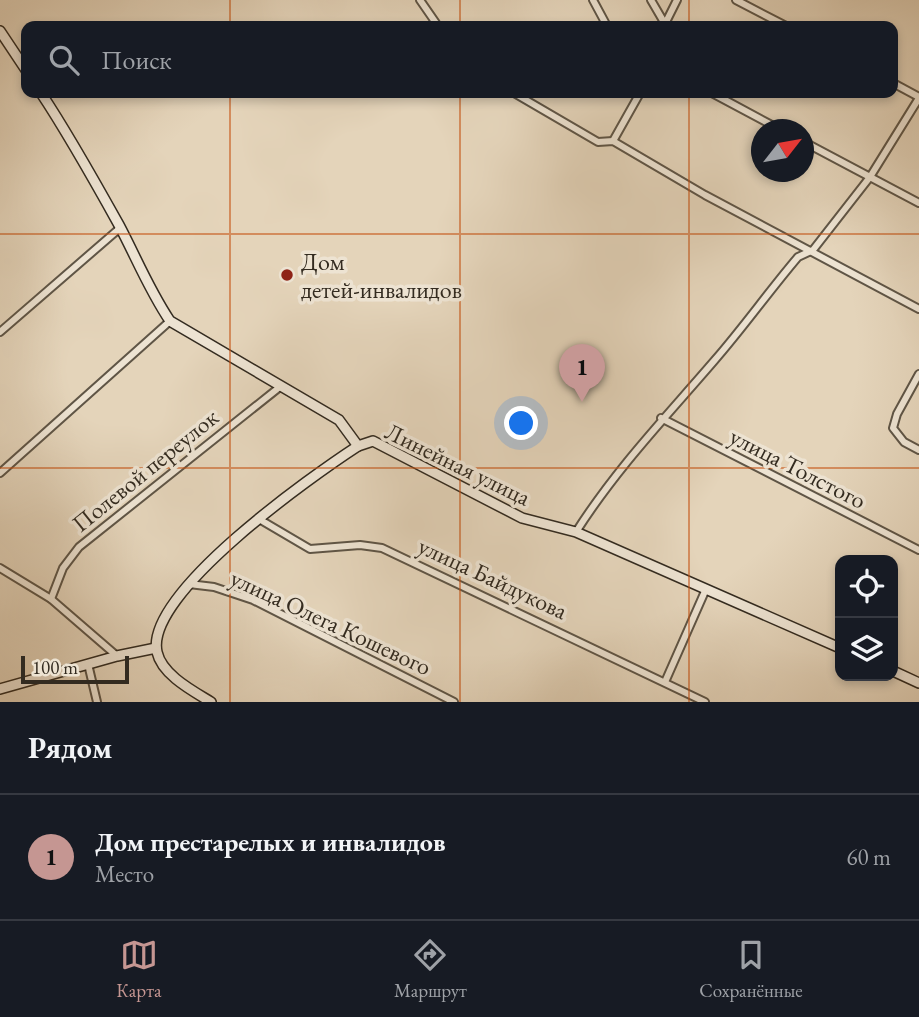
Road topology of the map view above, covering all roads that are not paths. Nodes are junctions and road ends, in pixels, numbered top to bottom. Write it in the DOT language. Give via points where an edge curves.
graph roads {
  1 [pos="420,0"];
  2 [pos="593,0"];
  3 [pos="651,0"];
  4 [pos="677,0"];
  5 [pos="736,0"];
  6 [pos="435,21"];
  7 [pos="604,21"];
  8 [pos="662,21"];
  9 [pos="666,21"];
  10 [pos="776,21"];
  11 [pos="0,31"];
  12 [pos="21,63"];
  13 [pos="898,86"];
  14 [pos="919,97"];
  15 [pos="44,98"];
  16 [pos="523,98"];
  17 [pos="637,98"];
  18 [pos="721,98"];
  19 [pos="760,119"];
  20 [pos="613,141"];
  21 [pos="814,148"];
  22 [pos="870,177"];
  23 [pos="919,203"];
  24 [pos="120,228"];
  25 [pos="813,250"];
  26 [pos="919,309"];
  27 [pos="170,321"];
  28 [pos="0,332"];
  29 [pos="919,374"];
  30 [pos="281,386"];
  31 [pos="661,418"];
  32 [pos="358,446"];
  33 [pos="919,450"];
  34 [pos="0,473"];
  35 [pos="260,519"];
  36 [pos="576,532"];
  37 [pos="919,550"];
  38 [pos="0,568"];
  39 [pos="189,584"];
  40 [pos="706,589"];
  41 [pos="51,599"];
  42 [pos="835,646"];
  43 [pos="156,649"];
  44 [pos="117,656"];
  45 [pos="88,664"];
  46 [pos="898,673"];
  47 [pos="665,682"];
  48 [pos="919,682"];
  49 [pos="0,689"];
  50 [pos="97,702"];
  51 [pos="211,702"];
  52 [pos="454,702"];
  53 [pos="705,702"];
  1 -- 6 [label="street"];
  2 -- 7 [label="street"];
  3 -- 8 [label="street"];
  4 -- 9 [label="street"];
  5 -- 10 [label="street"];
  11 -- 12 [label="street"];
  13 -- 14 [label="street"];
  14 -- 22 [label="street"];
  15 -- 24 [label="street, Линейная улица"];
  16 -- 20 [label="street" via="598,142"];
  17 -- 20 [label="street"];
  18 -- 19 [label="street"];
  20 -- 25 [label="street"];
  21 -- 22 [label="street"];
  22 -- 23 [label="street"];
  22 -- 25 [label="street"];
  24 -- 27 [label="street, Линейная улица"];
  24 -- 28 [label="street"];
  25 -- 26 [label="street"];
  25 -- 31 [label="street" via="797,257 714,361"];
  27 -- 30 [label="street, Линейная улица"];
  27 -- 34 [label="street"];
  29 -- 33 [label="street" via="893,428 904,442"];
  30 -- 32 [label="street, Линейная улица" via="339,420"];
  30 -- 41 [label="street, Полевой переулок" via="79,547 63,568"];
  31 -- 36 [label="street"];
  31 -- 37 [label="street, улица Толстого"];
  32 -- 35 [label="street"];
  32 -- 36 [label="street, Линейная улица" via="373,441 522,518"];
  35 -- 39 [label="street"];
  35 -- 47 [label="street, улица Байдукова" via="310,549 383,548"];
  36 -- 40 [label="street, Линейная улица"];
  38 -- 41 [label="street"];
  39 -- 43 [label="street" via="168,609"];
  39 -- 52 [label="street, улица Олега Кошевого" via="253,600"];
  40 -- 42 [label="street, Линейная улица"];
  40 -- 47 [label="street"];
  41 -- 44 [label="street"];
  43 -- 44 [label="street"];
  43 -- 51 [label="street" via="177,679"];
  44 -- 45 [label="street"];
  45 -- 49 [label="street"];
  45 -- 50 [label="street"];
  46 -- 48 [label="street"];
  47 -- 53 [label="street, улица Байдукова"];
}
